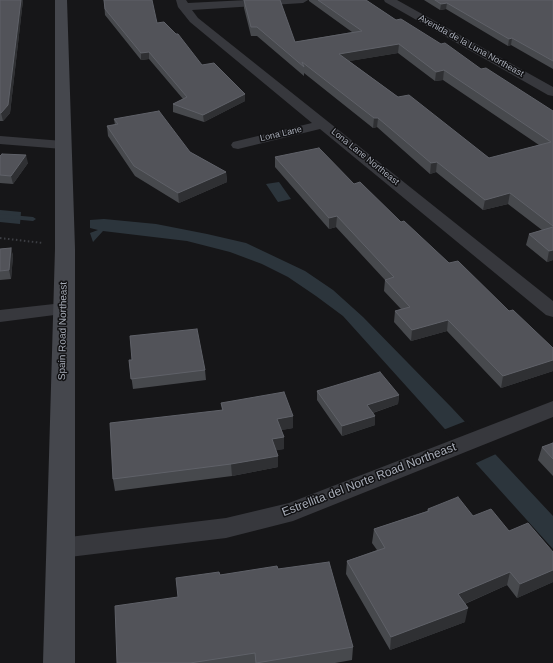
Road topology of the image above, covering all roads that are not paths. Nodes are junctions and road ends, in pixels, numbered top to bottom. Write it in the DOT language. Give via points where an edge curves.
graph roads {
  1 [pos="61,0"];
  2 [pos="303,0"];
  3 [pos="389,0"];
  4 [pos="182,4"];
  5 [pos="553,92"];
  6 [pos="324,124"];
  7 [pos="0,140"];
  8 [pos="63,145"];
  9 [pos="238,145"];
  10 [pos="63,309"];
  11 [pos="553,311"];
  12 [pos="0,316"];
  13 [pos="553,409"];
  14 [pos="61,548"];
  15 [pos="59,663"];
  1 -- 8 [label="street, Spain Road Northeast"];
  2 -- 4 [label="street"];
  3 -- 5 [label="street, Avenida de la Luna Northeast"];
  4 -- 6 [label="street, Lona Lane Northeast" via="194,20"];
  6 -- 9 [label="street, Lona Lane"];
  6 -- 11 [label="street, Lona Lane Northeast"];
  7 -- 8 [label="street"];
  8 -- 10 [label="street, Spain Road Northeast"];
  10 -- 12 [label="street"];
  10 -- 14 [label="street, Spain Road Northeast"];
  13 -- 14 [label="street, Estrellita del Norte Road Northeast" via="286,512 226,528"];
  14 -- 15 [label="street, Spain Road Northeast"];
}
